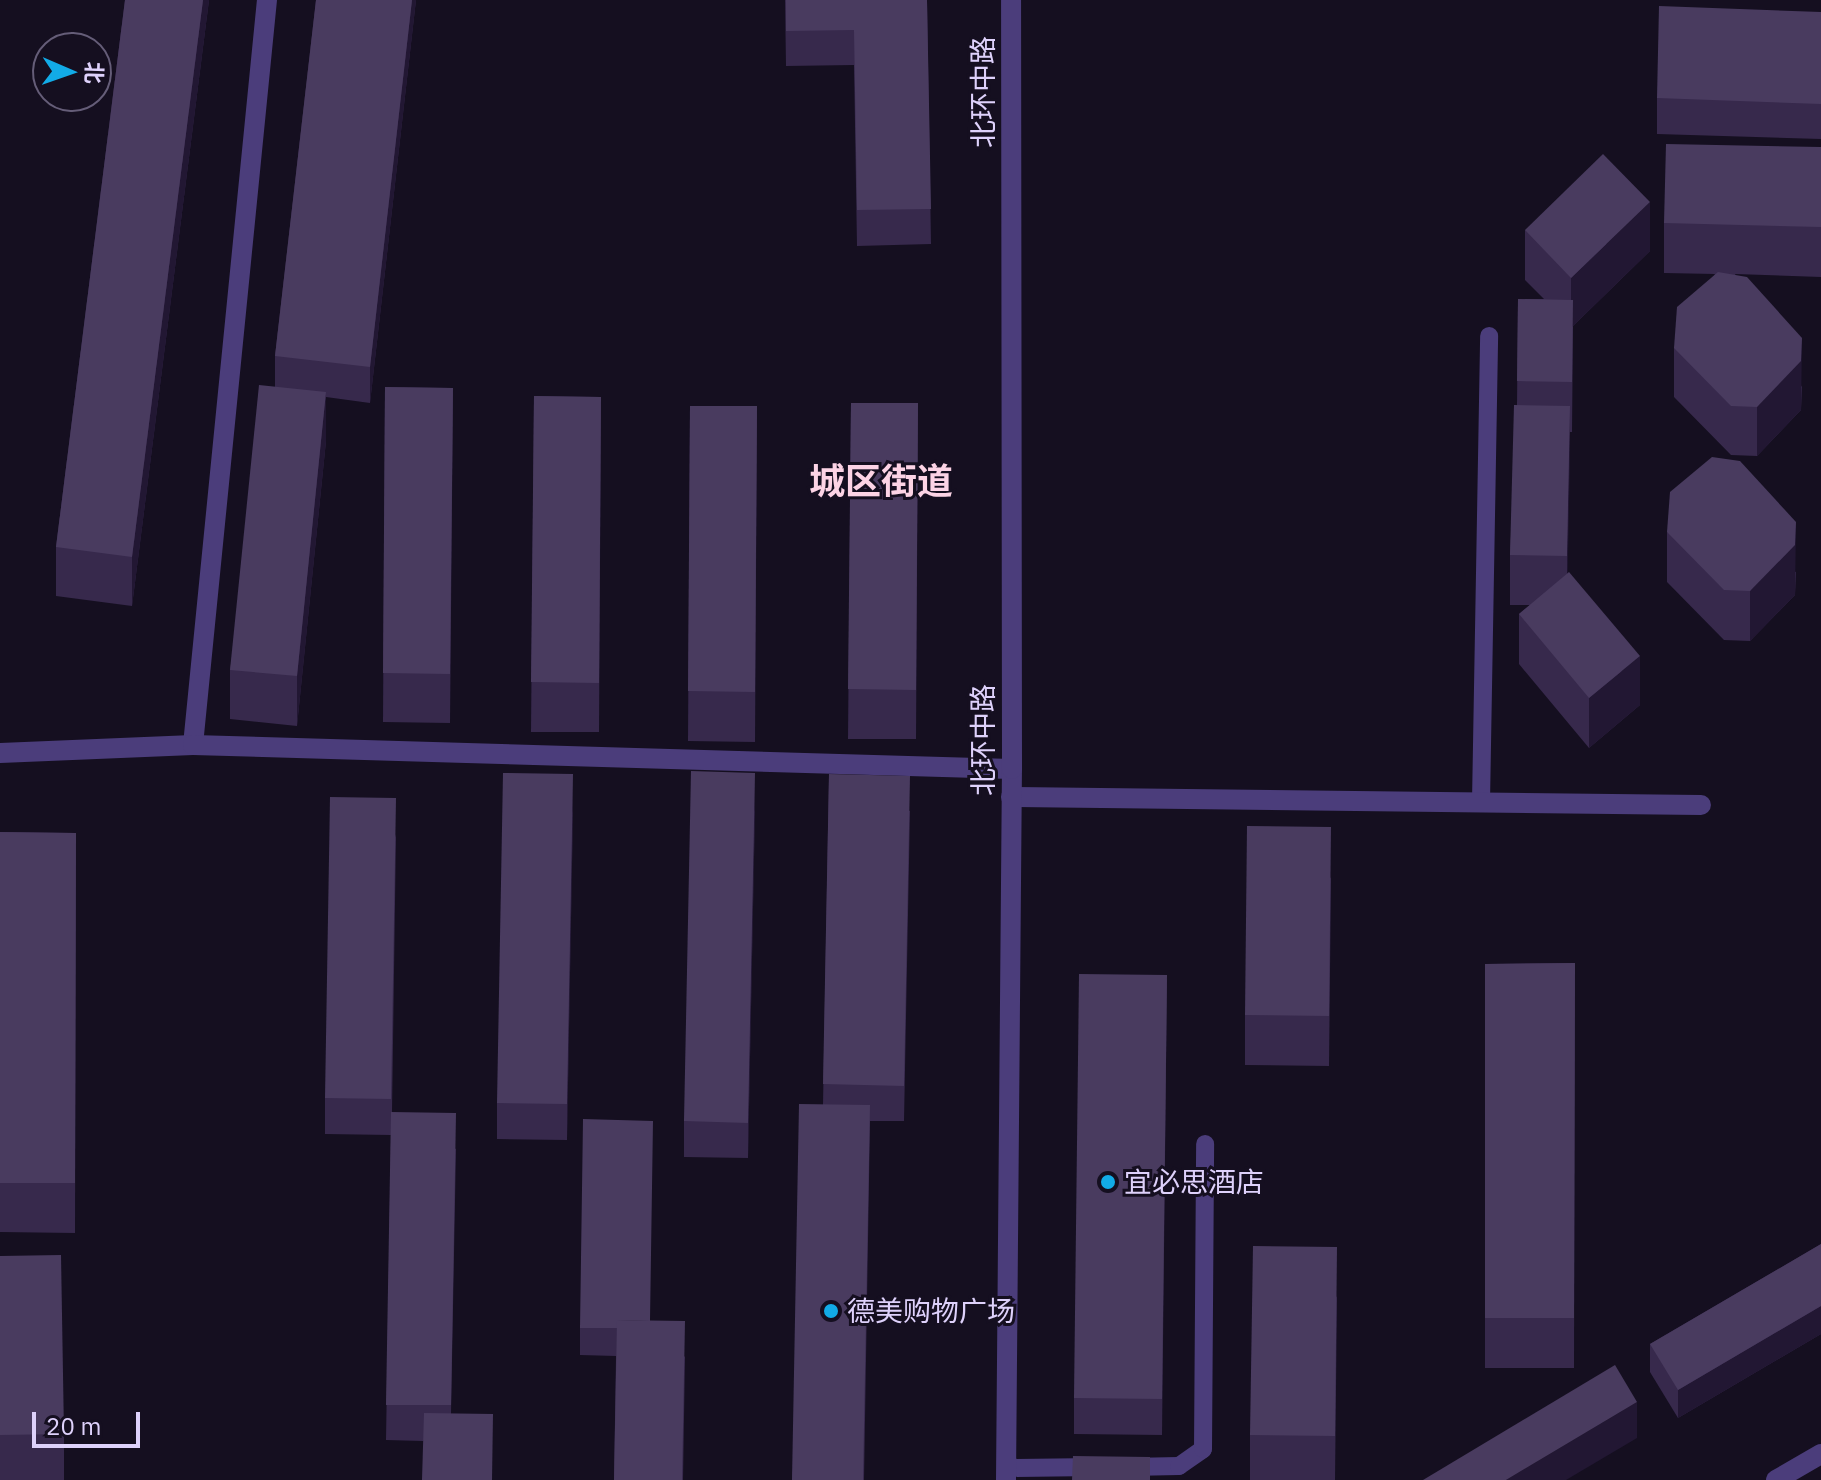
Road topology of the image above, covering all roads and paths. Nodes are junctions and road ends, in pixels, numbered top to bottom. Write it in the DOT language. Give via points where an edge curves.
graph roads {
  1 [pos="267,0"];
  2 [pos="1011,0"];
  3 [pos="1489,336"];
  4 [pos="193,745"];
  5 [pos="0,753"];
  6 [pos="1012,769"];
  7 [pos="1011,797"];
  8 [pos="1481,802"];
  9 [pos="1701,805"];
  10 [pos="1205,1144"];
  11 [pos="1821,1454"];
  12 [pos="1006,1474"];
  13 [pos="1776,1480"];
  1 -- 4 [label="street"];
  2 -- 6 [label="street, 北环中路"];
  3 -- 8 [label="lane"];
  4 -- 5 [label="street"];
  4 -- 6 [label="street"];
  6 -- 7 [label="street, 北环中路"];
  7 -- 8 [label="street"];
  7 -- 12 [label="street, 北环中路"];
  8 -- 9 [label="street"];
  10 -- 12 [label="lane" via="1203,1449 1179,1466"];
  11 -- 13 [label="street"];
}
